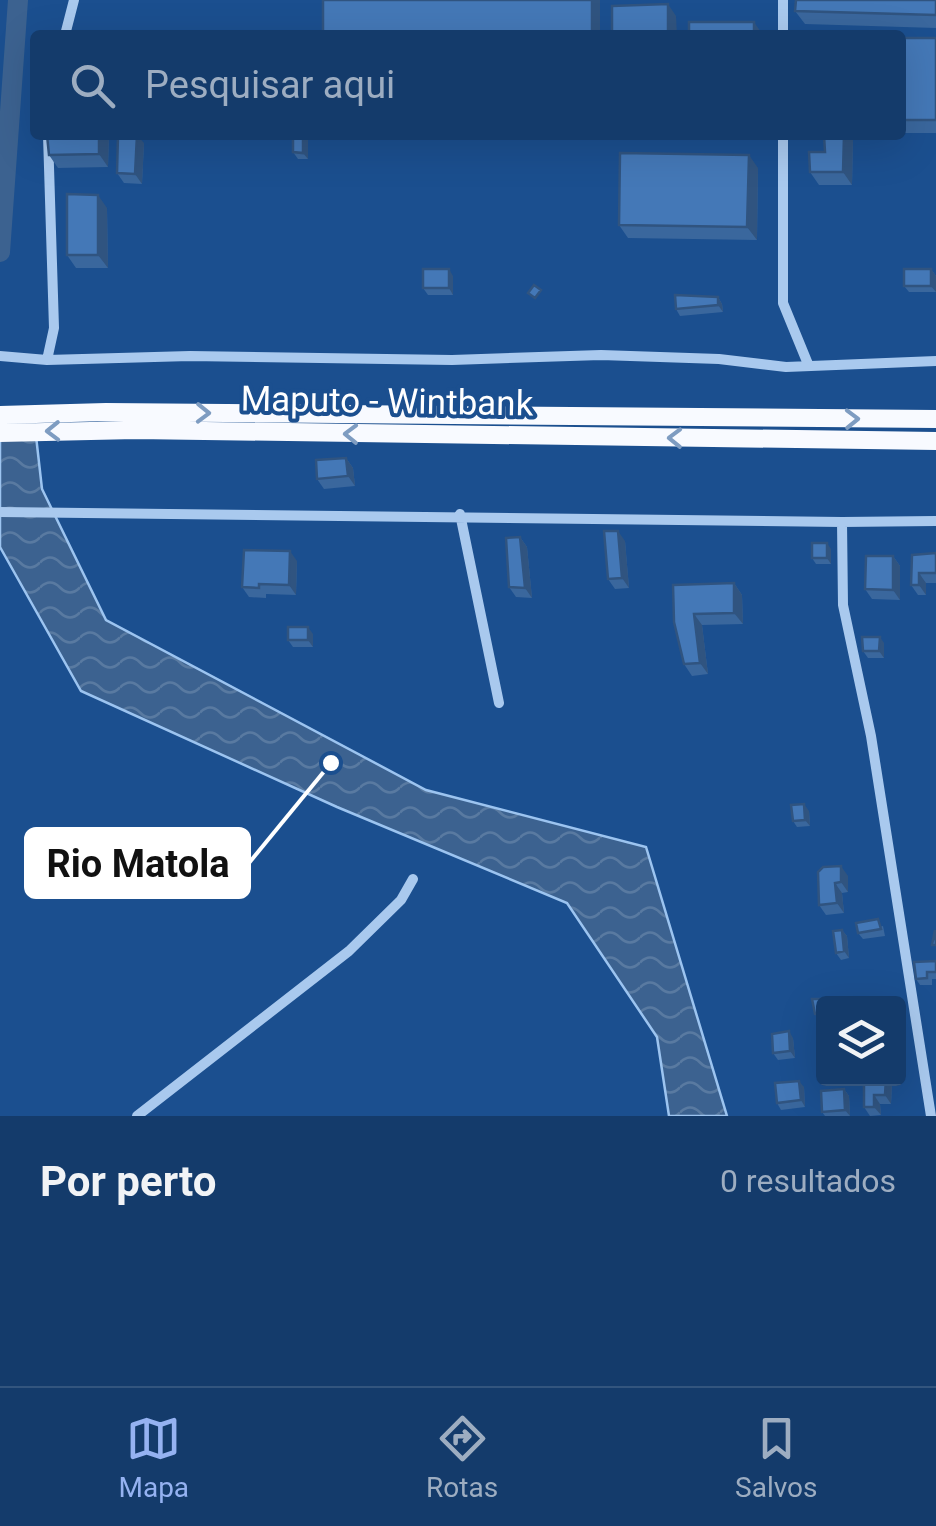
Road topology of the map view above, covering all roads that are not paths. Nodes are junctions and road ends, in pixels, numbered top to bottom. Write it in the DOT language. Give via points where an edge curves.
graph roads {
  1 [pos="74,0"];
  2 [pos="783,0"];
  3 [pos="66,30"];
  4 [pos="783,30"];
  5 [pos="48,140"];
  6 [pos="783,140"];
  7 [pos="0,356"];
  8 [pos="48,360"];
  9 [pos="936,360"];
  10 [pos="808,364"];
  11 [pos="0,416"];
  12 [pos="936,419"];
  13 [pos="0,433"];
  14 [pos="936,441"];
  15 [pos="0,512"];
  16 [pos="460,514"];
  17 [pos="936,521"];
  18 [pos="842,522"];
  19 [pos="499,703"];
  20 [pos="413,879"];
  21 [pos="137,1116"];
  22 [pos="932,1116"];
  1 -- 3 [label="street"];
  2 -- 4 [label="street"];
  5 -- 8 [label="street" via="54,328"];
  6 -- 10 [label="street" via="783,303"];
  7 -- 8 [label="street"];
  8 -- 10 [label="street" via="601,356"];
  9 -- 10 [label="street"];
  11 -- 12 [label="highway, Maputo - Wintbank, one-way"];
  14 -- 13 [label="highway, Maputo - Wintbank, one-way"];
  15 -- 16 [label="street"];
  16 -- 18 [label="street"];
  16 -- 19 [label="street"];
  17 -- 18 [label="street"];
  18 -- 22 [label="street" via="843,605"];
  20 -- 21 [label="street" via="350,951"];
}
